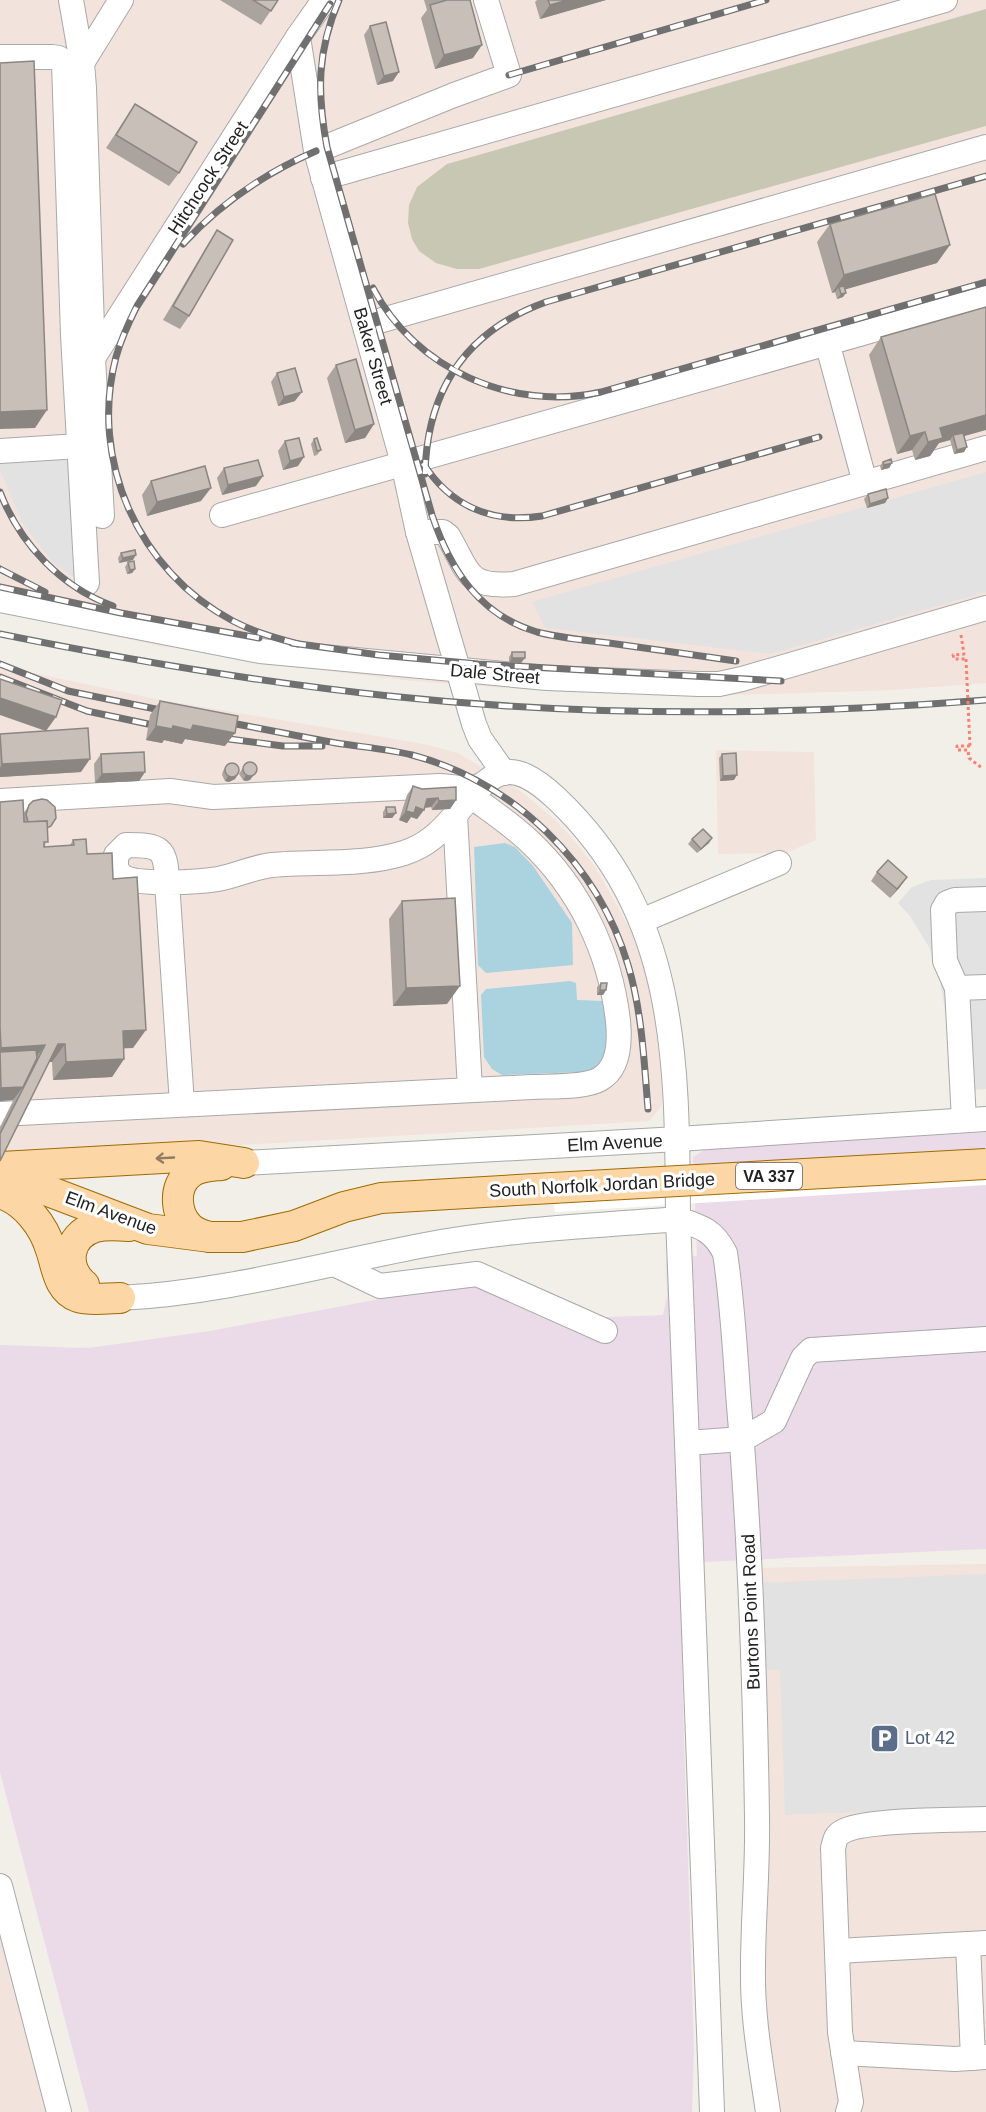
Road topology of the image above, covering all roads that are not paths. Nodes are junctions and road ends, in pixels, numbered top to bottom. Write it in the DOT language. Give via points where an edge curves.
graph roads {
  1 [pos="71,0"];
  2 [pos="121,0"];
  3 [pos="324,0"];
  4 [pos="486,0"];
  5 [pos="945,0"];
  6 [pos="298,37"];
  7 [pos="0,57"];
  8 [pos="82,63"];
  9 [pos="986,147"];
  10 [pos="316,151"];
  11 [pos="323,178"];
  12 [pos="986,298"];
  13 [pos="365,325"];
  14 [pos="827,342"];
  15 [pos="93,358"];
  16 [pos="79,446"];
  17 [pos="986,448"];
  18 [pos="0,451"];
  19 [pos="403,463"];
  20 [pos="865,483"];
  21 [pos="222,515"];
  22 [pos="102,516"];
  23 [pos="418,532"];
  24 [pos="87,583"];
  25 [pos="0,600"];
  26 [pos="986,608"];
  27 [pos="459,671"];
  28 [pos="504,773"];
  29 [pos="475,791"];
  30 [pos="0,801"];
  31 [pos="455,815"];
  32 [pos="779,863"];
  33 [pos="986,899"];
  34 [pos="641,921"];
  35 [pos="986,987"];
  36 [pos="957,988"];
  37 [pos="470,1090"];
  38 [pos="182,1104"];
  39 [pos="0,1114"];
  40 [pos="975,1119"];
  41 [pos="678,1139"];
  42 [pos="244,1163"];
  43 [pos="986,1164"];
  44 [pos="0,1167"];
  45 [pos="0,1180"];
  46 [pos="0,1193"];
  47 [pos="65,1197"];
  48 [pos="678,1219"];
  49 [pos="148,1229"];
  50 [pos="216,1238"];
  51 [pos="52,1251"];
  52 [pos="334,1264"];
  53 [pos="120,1298"];
  54 [pos="605,1331"];
  55 [pos="986,1339"];
  56 [pos="743,1439"];
  57 [pos="687,1443"];
  58 [pos="986,1819"];
  59 [pos="0,1886"];
  60 [pos="977,1944"];
  61 [pos="837,1951"];
  62 [pos="843,2053"];
  63 [pos="980,2057"];
  64 [pos="59,2112"];
  65 [pos="712,2112"];
  66 [pos="768,2112"];
  67 [pos="849,2112"];
  1 -- 8 [label="street"];
  2 -- 8 [label="street"];
  3 -- 6 [label="street, Hitchcock Street"];
  4 -- 10 [label="street" via="509,75"];
  5 -- 11 [label="street"];
  6 -- 10 [label="street, Baker Street"];
  6 -- 15 [label="street, Hitchcock Street"];
  7 -- 16 [label="street" via="52,57 64,63"];
  8 -- 15 [label="street"];
  9 -- 13 [label="street"];
  10 -- 11 [label="street, Baker Street"];
  11 -- 13 [label="street, Baker Street"];
  12 -- 14 [label="street"];
  13 -- 19 [label="street, Baker Street"];
  14 -- 19 [label="street"];
  14 -- 20 [label="street"];
  15 -- 22 [label="street"];
  16 -- 18 [label="street"];
  16 -- 24 [label="street"];
  17 -- 20 [label="street"];
  19 -- 21 [label="street"];
  19 -- 23 [label="street, Baker Street"];
  20 -- 23 [label="street" via="514,584 492,585 475,580 448,536 443,532"];
  23 -- 27 [label="street, Baker Street"];
  25 -- 27 [label="street, Dale Street" via="260,651"];
  26 -- 27 [label="street, Dale Street" via="719,684"];
  27 -- 28 [label="street, Baker Street" via="478,736"];
  28 -- 29 [label="street" via="487,779"];
  28 -- 34 [label="street" via="532,778 568,811 608,858"];
  29 -- 30 [label="street" via="440,786 213,797 170,791"];
  29 -- 31 [label="street"];
  29 -- 37 [label="street" via="530,842 578,900 607,968 616,1000 620,1040 608,1073 589,1084"];
  31 -- 37 [label="street"];
  31 -- 38 [label="street" via="420,847 385,858 288,864 218,879 167,882"];
  32 -- 34 [label="street"];
  33 -- 36 [label="street" via="955,900 942,910 945,961"];
  34 -- 41 [label="street" via="664,994"];
  35 -- 36 [label="street"];
  36 -- 40 [label="street"];
  37 -- 38 [label="street"];
  38 -- 39 [label="street"];
  40 -- 41 [label="street, Elm Avenue"];
  41 -- 42 [label="street, Elm Avenue"];
  41 -- 48 [label="street"];
  42 -- 44 [label="main road, one-way" via="199,1156"];
  42 -- 50 [label="main road" via="195,1170 181,1184 181,1216 191,1229"];
  43 -- 50 [label="main road, South Norfolk Jordan Bridge / VA 337, bridge" via="381,1198 278,1231"];
  45 -- 47 [label="main road, Elm Avenue / VA 337"];
  46 -- 51 [label="main road" via="16,1200 31,1214"];
  47 -- 49 [label="main road, Elm Avenue / VA 337"];
  47 -- 51 [label="main road" via="53,1226"];
  48 -- 52 [label="street" via="513,1233"];
  48 -- 56 [label="street, Burtons Point Road" via="706,1229 725,1253"];
  48 -- 57 [label="street"];
  49 -- 50 [label="main road, Elm Avenue / VA 337"];
  49 -- 53 [label="main road" via="96,1227 82,1234 72,1250 72,1270 81,1283 96,1293"];
  51 -- 53 [label="main road" via="60,1280 72,1294"];
  52 -- 53 [label="street" via="260,1280"];
  52 -- 54 [label="street" via="380,1286 477,1274"];
  55 -- 56 [label="street" via="811,1350 803,1358 774,1421"];
  56 -- 57 [label="street"];
  56 -- 66 [label="street, Burtons Point Road" via="758,1863 753,1996"];
  57 -- 65 [label="street"];
  58 -- 61 [label="street" via="858,1827 843,1830 835,1837"];
  59 -- 64 [label="street"];
  60 -- 61 [label="street"];
  60 -- 63 [label="street"];
  61 -- 62 [label="street"];
  62 -- 63 [label="street"];
  62 -- 67 [label="street" via="851,2102"];
}
